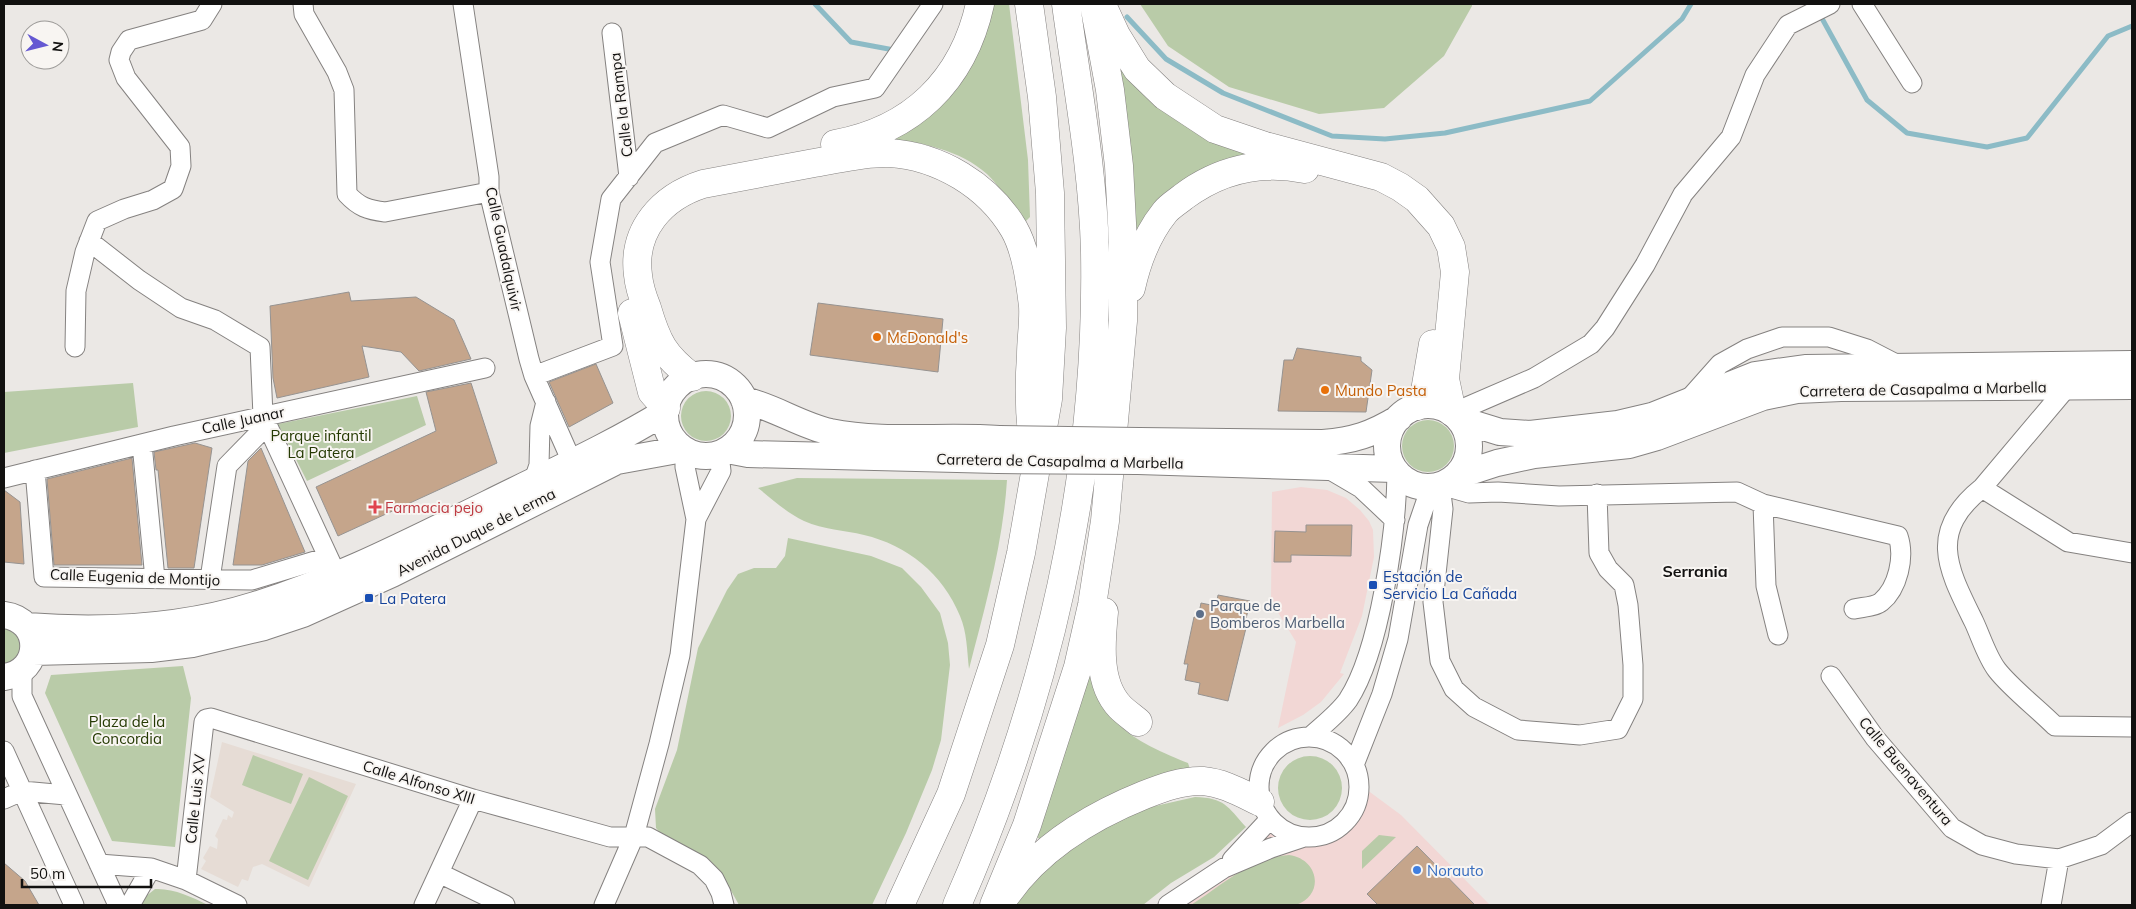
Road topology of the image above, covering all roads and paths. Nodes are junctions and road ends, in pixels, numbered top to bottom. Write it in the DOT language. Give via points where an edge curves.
graph roads {
  1 [pos="212,4"];
  2 [pos="303,4"];
  3 [pos="463,4"];
  4 [pos="933,4"];
  5 [pos="980,4"];
  6 [pos="1029,4"];
  7 [pos="1066,4"];
  8 [pos="1094,4"];
  9 [pos="1101,4"];
  10 [pos="1830,4"];
  11 [pos="1862,4"];
  12 [pos="612,33"];
  13 [pos="1912,83"];
  14 [pos="629,177"];
  15 [pos="489,192"];
  16 [pos="89,241"];
  17 [pos="1123,321"];
  18 [pos="75,347"];
  19 [pos="2132,364"];
  20 [pos="485,368"];
  21 [pos="534,376"];
  22 [pos="692,377"];
  23 [pos="2068,386"];
  24 [pos="2132,386"];
  25 [pos="744,400"];
  26 [pos="546,402"];
  27 [pos="666,410"];
  28 [pos="1408,412"];
  29 [pos="1455,415"];
  30 [pos="265,420"];
  31 [pos="142,444"];
  32 [pos="684,450"];
  33 [pos="998,450"];
  34 [pos="1138,451"];
  35 [pos="723,452"];
  36 [pos="572,462"];
  37 [pos="1323,466"];
  38 [pos="35,470"];
  39 [pos="1035,471"];
  40 [pos="1396,472"];
  41 [pos="4,478"];
  42 [pos="534,480"];
  43 [pos="1444,483"];
  44 [pos="1982,488"];
  45 [pos="1598,494"];
  46 [pos="1763,504"];
  47 [pos="696,519"];
  48 [pos="1395,520"];
  49 [pos="1105,521"];
  50 [pos="2132,553"];
  51 [pos="332,566"];
  52 [pos="155,579"];
  53 [pos="210,579"];
  54 [pos="1854,609"];
  55 [pos="15,621"];
  56 [pos="1778,635"];
  57 [pos="20,667"];
  58 [pos="1832,676"];
  59 [pos="206,719"];
  60 [pos="1138,722"];
  61 [pos="2132,727"];
  62 [pos="1310,737"];
  63 [pos="4,751"];
  64 [pos="1354,765"];
  65 [pos="22,791"];
  66 [pos="66,795"];
  67 [pos="473,798"];
  68 [pos="4,799"];
  69 [pos="1265,810"];
  70 [pos="2132,822"];
  71 [pos="634,836"];
  72 [pos="1304,837"];
  73 [pos="2059,859"];
  74 [pos="98,864"];
  75 [pos="151,868"];
  76 [pos="1224,868"];
  77 [pos="439,874"];
  78 [pos="186,880"];
  79 [pos="74,905"];
  80 [pos="118,905"];
  81 [pos="130,905"];
  82 [pos="237,905"];
  83 [pos="424,905"];
  84 [pos="505,905"];
  85 [pos="604,905"];
  86 [pos="724,905"];
  87 [pos="900,905"];
  88 [pos="957,905"];
  89 [pos="994,905"];
  90 [pos="999,905"];
  91 [pos="1168,905"];
  92 [pos="2051,905"];
  1 -- 16 [label="street" via="202,20 129,40 121,52 119,60 126,78 180,147 181,166 172,188 153,200 97,221"];
  2 -- 15 [label="street" via="304,14 344,90 347,194 357,205 385,212"];
  3 -- 15 [label="street, Calle Guadalquivir"];
  4 -- 14 [label="street" via="875,88 833,97 768,128 723,115 655,143"];
  5 -- 27 [label="highway" via="967,44 951,74 934,95 907,117 884,129 842,143 687,173 655,188 644,200 627,235 622,275 652,392"];
  6 -- 39 [label="highway" via="1042,97 1052,262 1048,399"];
  7 -- 88 [label="highway" via="1090,177 1095,250 1092,361 1081,474 1071,545 1039,677 1019,742"];
  8 -- 17 [label="highway" via="1110,90 1119,166"];
  9 -- 29 [label="highway" via="1137,69 1165,96 1214,129 1381,178 1417,199 1441,226 1451,247 1454,272 1446,378"];
  10 -- 29 [label="street" via="1788,25 1756,75 1731,137 1683,194 1645,265 1605,328 1591,344 1534,378"];
  11 -- 13 [label="street"];
  12 -- 14 [label="street, Calle la Rampa"];
  14 -- 21 [label="street" via="611,199 600,262 613,346"];
  15 -- 21 [label="street, Calle Guadalquivir"];
  16 -- 18 [label="street" via="76,291"];
  16 -- 30 [label="street" via="182,308 214,320 260,347"];
  17 -- 28 [label="highway" via="1146,242 1166,210 1220,174 1250,167 1290,166 1376,187 1407,207 1428,230 1439,263 1439,292 1425,391"];
  17 -- 49 [label="highway"];
  19 -- 29 [label="main road, Carretera de Casapalma a Marbella" via="1805,368 1770,372 1738,381 1652,416 1618,424 1538,433 1500,432"];
  20 -- 30 [label="street, Calle Juanar"];
  21 -- 26 [label="street, Calle Guadalquivir"];
  22 -- 25 [label="main road" via="708,374 721,377 737,389"];
  22 -- 27 [label="main road" via="675,388"];
  22 -- 39 [label="highway" via="663,349 650,319 638,275 642,236 670,198 703,184 871,153 890,153 933,162 953,170 989,198 1014,229 1021,249 1033,307 1028,398"];
  23 -- 24 [label="main road, Carretera de Casapalma a Marbella"];
  23 -- 43 [label="main road, Carretera de Casapalma a Marbella" via="1797,390 1751,401 1642,442 1516,458"];
  23 -- 44 [label="street"];
  25 -- 33 [label="main road, Carretera de Casapalma a Marbella" via="831,432"];
  25 -- 35 [label="main road" via="744,428 738,440"];
  26 -- 36 [label="street, Calle Guadalquivir"];
  26 -- 42 [label="street" via="540,426 539,465"];
  27 -- 32 [label="main road" via="668,430"];
  27 -- 36 [label="main road, Avenida Duque de Lerma" via="610,445"];
  28 -- 29 [label="main road" via="1435,405"];
  28 -- 34 [label="main road, Carretera de Casapalma a Marbella" via="1375,432 1346,440"];
  28 -- 40 [label="main road" via="1393,425 1387,443 1387,452"];
  29 -- 43 [label="main road" via="1468,434 1469,449 1463,468"];
  30 -- 31 [label="street, Calle Juanar"];
  30 -- 51 [label="street"];
  30 -- 53 [label="street" via="227,466"];
  31 -- 38 [label="street, Calle Juanar"];
  31 -- 52 [label="street"];
  32 -- 35 [label="main road" via="705,456"];
  32 -- 47 [label="street"];
  32 -- 57 [label="main road, Avenida Duque de Lerma" via="617,462 392,574 303,614 264,627 192,644"];
  33 -- 34 [label="main road, Carretera de Casapalma a Marbella, bridge"];
  33 -- 35 [label="main road, Carretera de Casapalma a Marbella"];
  34 -- 37 [label="main road, Carretera de Casapalma a Marbella"];
  35 -- 47 [label="street" via="721,472"];
  36 -- 42 [label="main road, Avenida Duque de Lerma"];
  37 -- 40 [label="main road, Carretera de Casapalma a Marbella"];
  37 -- 48 [label="street" via="1361,488"];
  38 -- 41 [label="street, Calle Juanar"];
  38 -- 52 [label="street, Calle Eugenia de Montijo" via="44,577"];
  39 -- 87 [label="highway" via="1000,645 951,794"];
  40 -- 43 [label="main road" via="1413,484"];
  40 -- 48 [label="street"];
  42 -- 51 [label="main road, Avenida Duque de Lerma" via="383,555"];
  43 -- 45 [label="street" via="1468,493"];
  43 -- 45 [label="street" via="1433,602 1440,661 1454,689 1474,707 1518,730 1580,736 1618,729 1633,699 1628,605 1624,585 1599,553"];
  43 -- 64 [label="street" via="1418,525 1398,639 1382,694"];
  44 -- 50 [label="street" via="2068,542"];
  44 -- 61 [label="street" via="1966,501 1954,519 1947,539 1948,561 1954,581 1997,670 2055,726"];
  45 -- 46 [label="street" via="1737,492"];
  46 -- 54 [label="street" via="1898,536 1901,546 1896,583 1880,603"];
  46 -- 56 [label="street" via="1766,586"];
  47 -- 71 [label="street" via="680,655"];
  48 -- 62 [label="street" via="1376,624 1364,664 1346,702"];
  49 -- 60 [label="highway" via="1109,563 1101,642 1104,678 1118,706"];
  49 -- 89 [label="highway" via="1092,606 1078,667 1027,825"];
  51 -- 53 [label="street, Calle Eugenia de Montijo" via="252,580"];
  51 -- 55 [label="main road, Avenida Duque de Lerma" via="255,605 185,621 95,628"];
  52 -- 53 [label="street, Calle Eugenia de Montijo"];
  55 -- 57 [label="main road" via="31,634"];
  57 -- 66 [label="street" via="22,696"];
  58 -- 73 [label="street, Calle Buenaventura" via="1876,738 1952,828 1982,845 2016,854"];
  59 -- 67 [label="street, Calle Alfonso XIII"];
  59 -- 78 [label="street, Calle Luis XV"];
  62 -- 64 [label="street" via="1328,740 1340,748"];
  62 -- 69 [label="street" via="1284,744 1270,756 1259,782"];
  63 -- 65 [label="street"];
  64 -- 72 [label="street" via="1359,784 1358,796 1349,818 1329,834"];
  65 -- 66 [label="street"];
  65 -- 68 [label="street"];
  65 -- 79 [label="street"];
  66 -- 74 [label="street"];
  67 -- 71 [label="street, Calle Alfonso XIII" via="610,837"];
  67 -- 77 [label="street"];
  69 -- 72 [label="street" via="1283,830"];
  69 -- 76 [label="street"];
  69 -- 90 [label="highway" via="1216,783 1201,781 1152,792 1120,805 1059,841 1014,884"];
  70 -- 73 [label="street, Calle Buenaventura" via="2101,845"];
  71 -- 85 [label="street"];
  71 -- 86 [label="street, Calle Alfonso XIII" via="648,837 700,865 714,879"];
  72 -- 76 [label="street"];
  73 -- 92 [label="street"];
  74 -- 75 [label="street"];
  74 -- 80 [label="street"];
  75 -- 78 [label="street"];
  75 -- 81 [label="street"];
  76 -- 91 [label="street"];
  77 -- 83 [label="street"];
  77 -- 84 [label="street"];
  78 -- 82 [label="street"];
}
